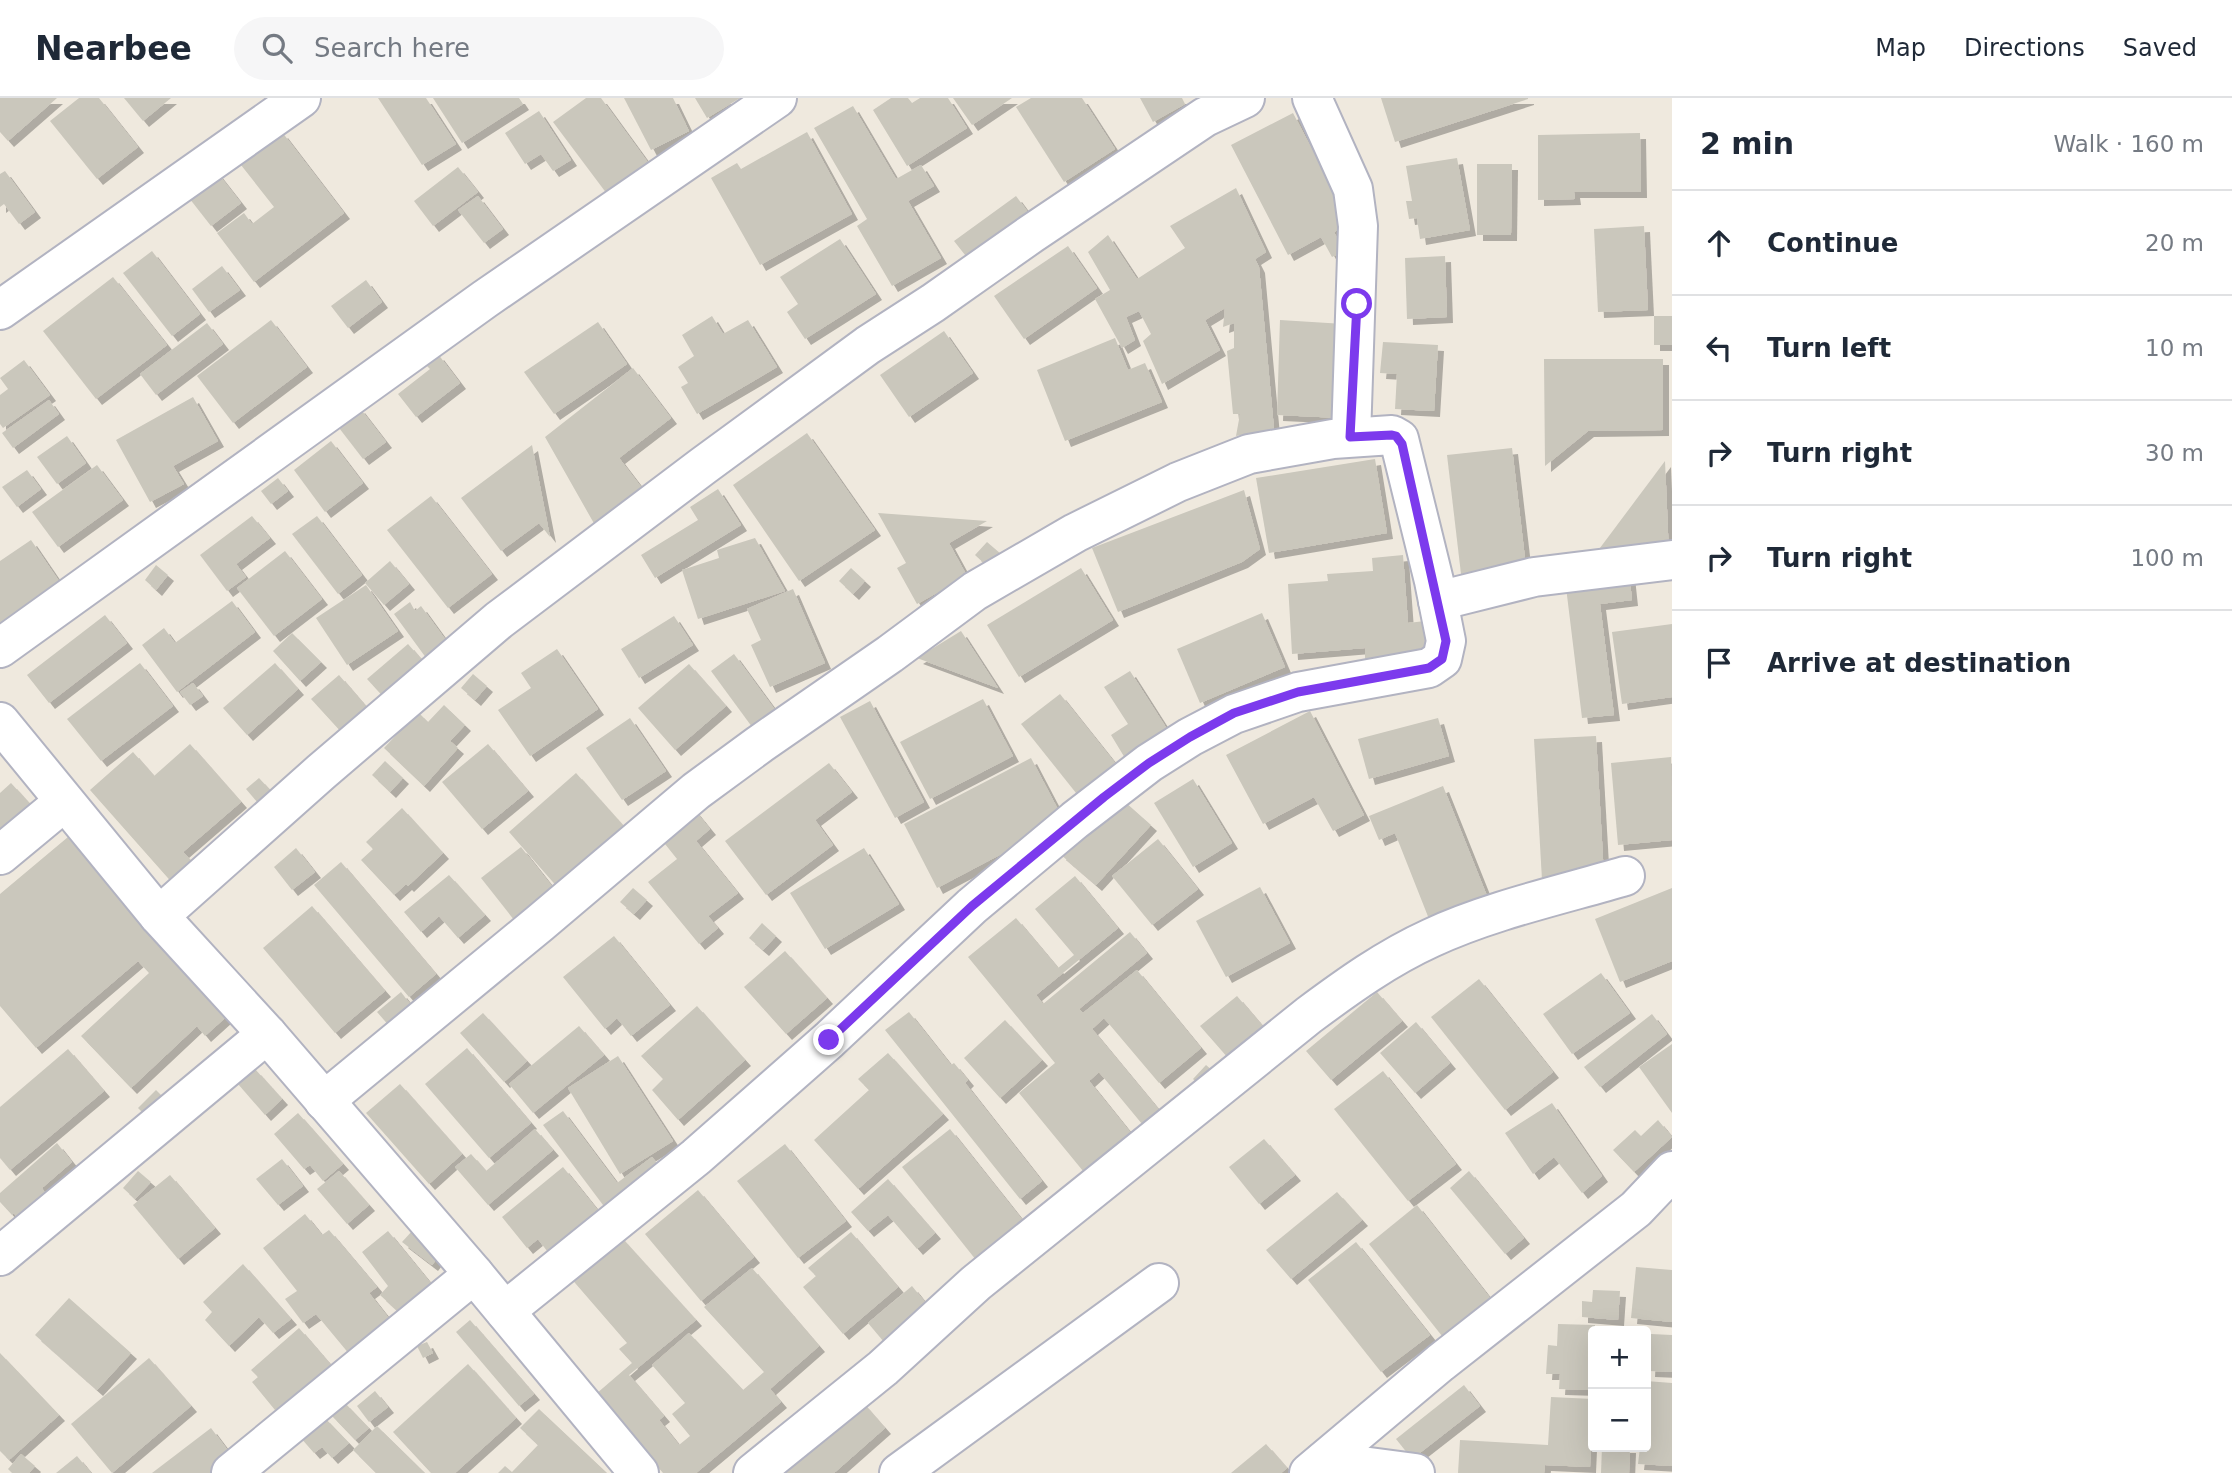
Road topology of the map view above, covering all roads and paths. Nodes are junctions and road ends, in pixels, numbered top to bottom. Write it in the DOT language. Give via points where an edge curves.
graph roads {
  1 [pos="301,98"];
  2 [pos="777,98"];
  3 [pos="1245,98"];
  4 [pos="1312,98"];
  5 [pos="0,310"];
  6 [pos="1350,437"];
  7 [pos="1672,560"];
  8 [pos="1438,601"];
  9 [pos="0,648"];
  10 [pos="0,722"];
  11 [pos="64,802"];
  12 [pos="0,855"];
  13 [pos="1625,876"];
  14 [pos="159,916"];
  15 [pos="267,1034"];
  16 [pos="324,1101"];
  17 [pos="1672,1171"];
  18 [pos="1654,1210"];
  19 [pos="0,1256"];
  20 [pos="474,1274"];
  21 [pos="1159,1283"];
  22 [pos="505,1311"];
  23 [pos="1316,1467"];
  24 [pos="231,1473"];
  25 [pos="639,1473"];
  26 [pos="753,1473"];
  27 [pos="899,1473"];
  28 [pos="1415,1473"];
  1 -- 5 [label="street"];
  2 -- 9 [label="street" via="474,307"];
  3 -- 14 [label="street" via="1205,117 1031,234 868,345 681,482 499,620"];
  4 -- 6 [label="street" via="1353,189 1358,226"];
  6 -- 8 [label="street" via="1392,435 1399,439"];
  6 -- 16 [label="street" via="1249,454 1178,482 1075,533 975,591 696,791"];
  7 -- 8 [label="street" via="1534,577"];
  8 -- 22 [label="street" via="1446,641 1442,659 1429,668 1298,692 1234,713 1149,763 972,906 696,1157"];
  10 -- 11 [label="street"];
  11 -- 12 [label="street"];
  11 -- 14 [label="street"];
  13 -- 26 [label="street" via="1433,936 1355,981 987,1275 883,1368"];
  14 -- 15 [label="street"];
  15 -- 16 [label="street"];
  15 -- 19 [label="street"];
  16 -- 20 [label="street"];
  17 -- 18 [label="street"];
  18 -- 23 [label="street" via="1440,1363"];
  20 -- 22 [label="street"];
  20 -- 24 [label="street"];
  21 -- 27 [label="street"];
  22 -- 25 [label="street"];
  23 -- 28 [label="street"];
}
